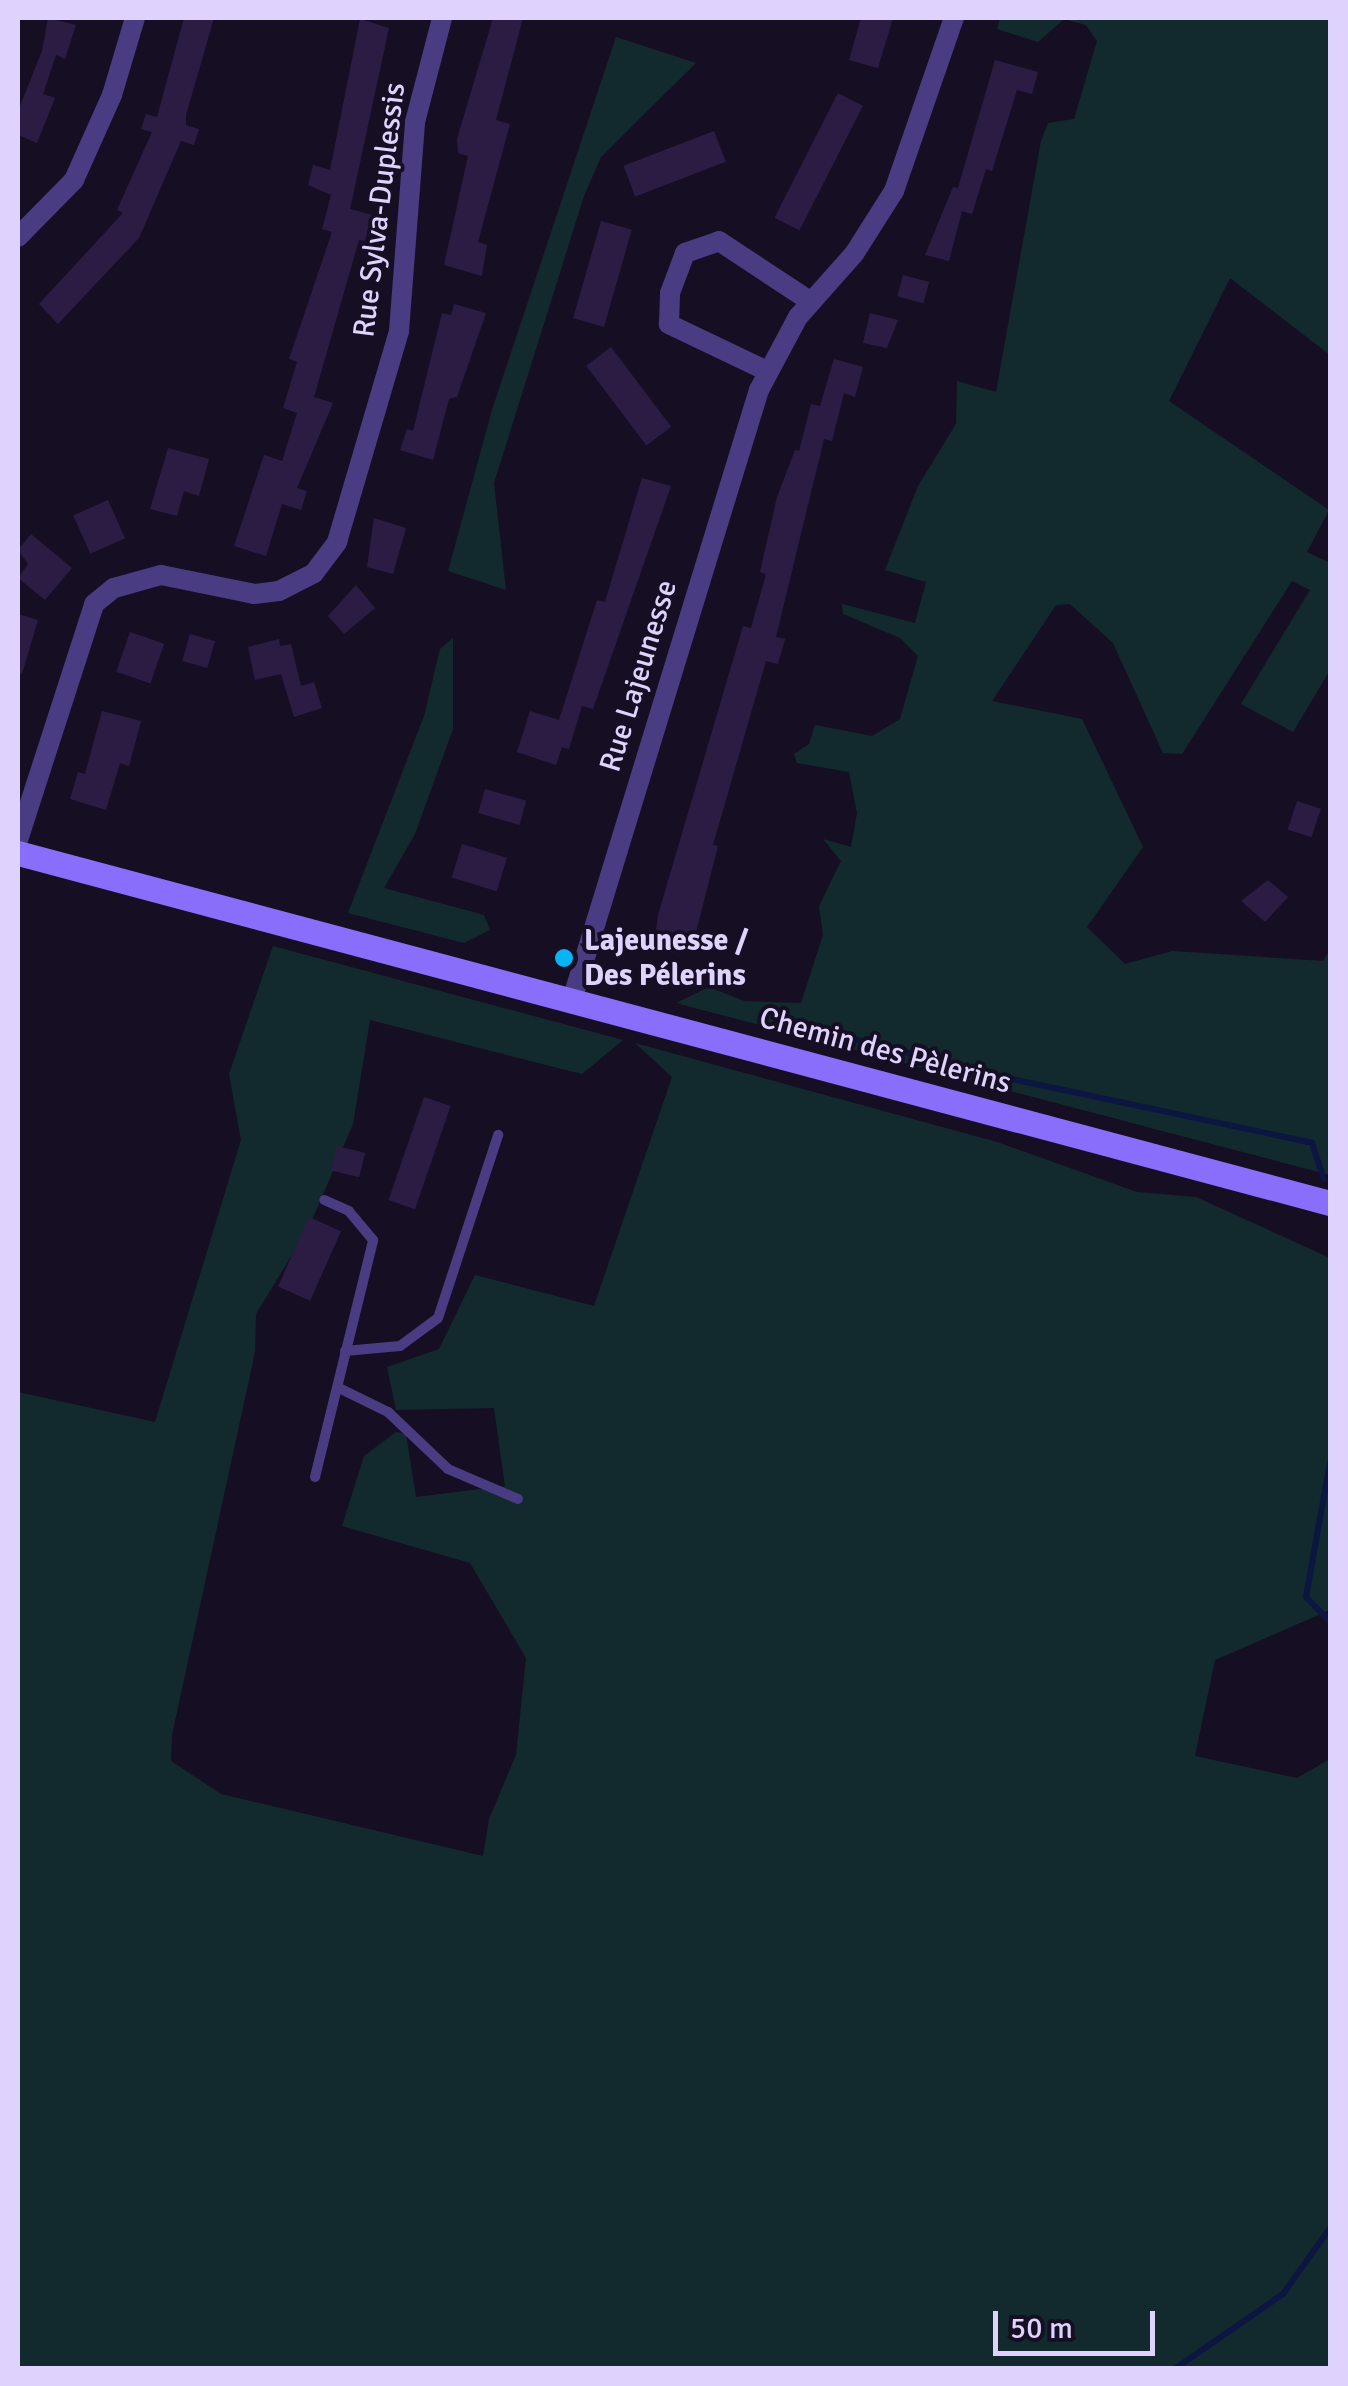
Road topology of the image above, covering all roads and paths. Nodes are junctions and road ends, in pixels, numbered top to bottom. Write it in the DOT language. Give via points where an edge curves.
graph roads {
  1 [pos="135,18"];
  2 [pos="442,18"];
  3 [pos="954,18"];
  4 [pos="18,237"];
  5 [pos="811,302"];
  6 [pos="766,371"];
  7 [pos="18,840"];
  8 [pos="18,853"];
  9 [pos="572,1000"];
  10 [pos="498,1135"];
  11 [pos="324,1200"];
  12 [pos="1330,1203"];
  13 [pos="345,1351"];
  14 [pos="339,1388"];
  15 [pos="315,1477"];
  16 [pos="518,1498"];
  1 -- 4 [label="street" via="106,110 74,180"];
  2 -- 7 [label="street, Rue Sylva-Duplessis" via="415,122 399,332 337,542 314,572 279,592 254,594 161,575 114,588 94,604"];
  3 -- 5 [label="street, Rue Lajeunesse" via="894,191 854,254"];
  5 -- 6 [label="street, Rue Lajeunesse"];
  5 -- 6 [label="street" via="719,241 684,253 670,293 669,324"];
  6 -- 9 [label="street, Rue Lajeunesse"];
  8 -- 9 [label="street, Chemin des Pèlerins"];
  9 -- 12 [label="street, Chemin des Pèlerins"];
  10 -- 13 [label="lane" via="438,1318 400,1346"];
  11 -- 13 [label="lane" via="348,1212 373,1240"];
  13 -- 14 [label="lane"];
  14 -- 15 [label="lane"];
  14 -- 16 [label="lane" via="388,1412 448,1468"];
}
